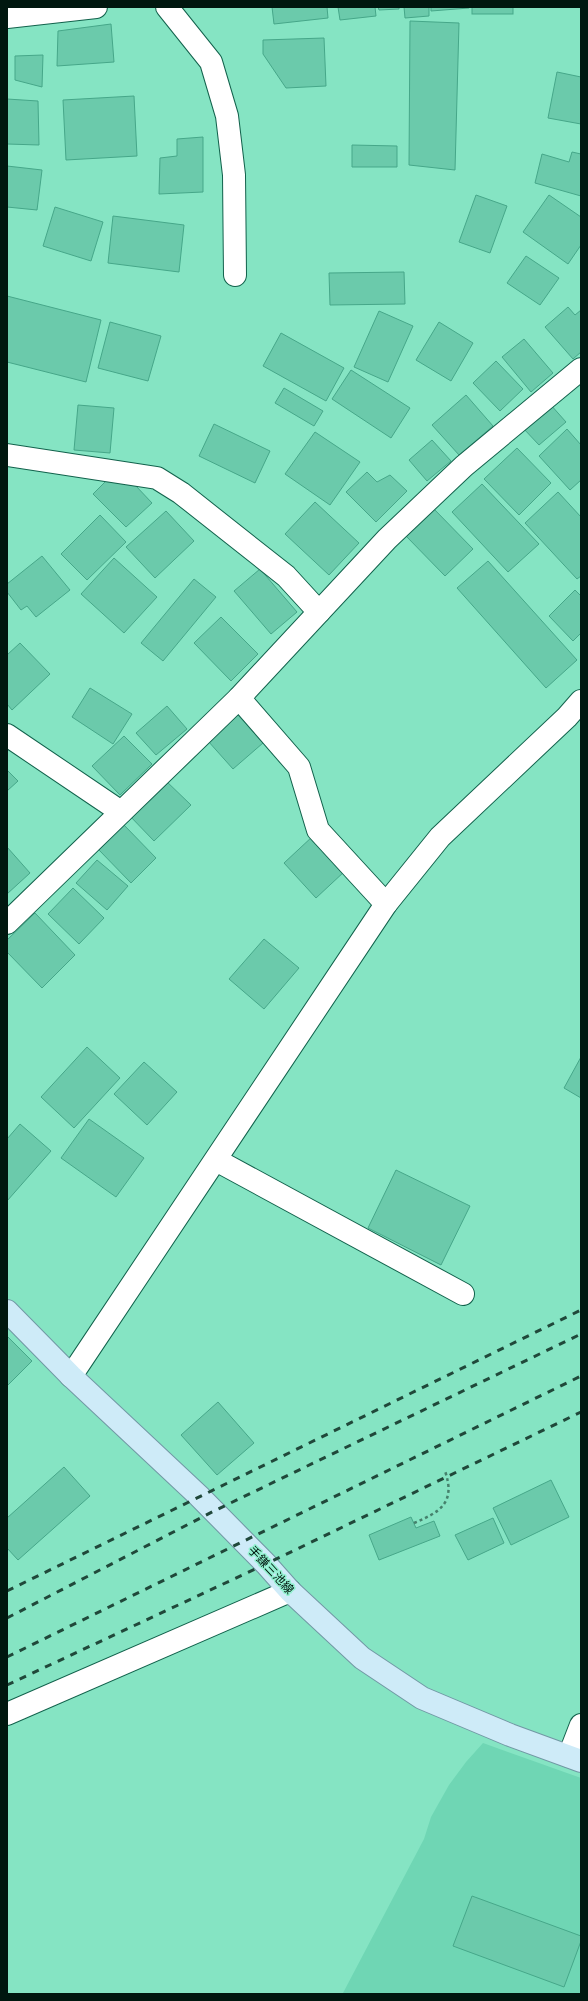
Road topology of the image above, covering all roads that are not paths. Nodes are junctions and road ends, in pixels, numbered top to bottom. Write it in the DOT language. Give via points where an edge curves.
graph roads {
  1 [pos="96,7"];
  2 [pos="167,7"];
  3 [pos="7,17"];
  4 [pos="234,275"];
  5 [pos="581,369"];
  6 [pos="7,455"];
  7 [pos="319,612"];
  8 [pos="239,698"];
  9 [pos="581,702"];
  10 [pos="7,735"];
  11 [pos="121,812"];
  12 [pos="386,904"];
  13 [pos="7,923"];
  14 [pos="216,1160"];
  15 [pos="463,1294"];
  16 [pos="7,1311"];
  17 [pos="72,1376"];
  18 [pos="290,1591"];
  19 [pos="7,1714"];
  20 [pos="581,1724"];
  21 [pos="575,1758"];
  1 -- 3 [label="street"];
  2 -- 4 [label="street" via="211,62 227,116 234,175"];
  5 -- 7 [label="street" via="464,466 387,539"];
  6 -- 7 [label="street" via="157,478 181,493 286,576"];
  7 -- 8 [label="street"];
  8 -- 11 [label="street"];
  8 -- 12 [label="street" via="299,767 318,830"];
  9 -- 12 [label="street" via="440,837"];
  10 -- 11 [label="street"];
  11 -- 13 [label="street"];
  12 -- 14 [label="street"];
  14 -- 15 [label="street"];
  14 -- 17 [label="street"];
  16 -- 17 [label="main road, 手鎌三池線"];
  17 -- 18 [label="main road, 手鎌三池線" via="199,1496"];
  18 -- 19 [label="street"];
  18 -- 21 [label="main road, 手鎌三池線" via="362,1658 422,1698 510,1735"];
  20 -- 21 [label="street"];
}
